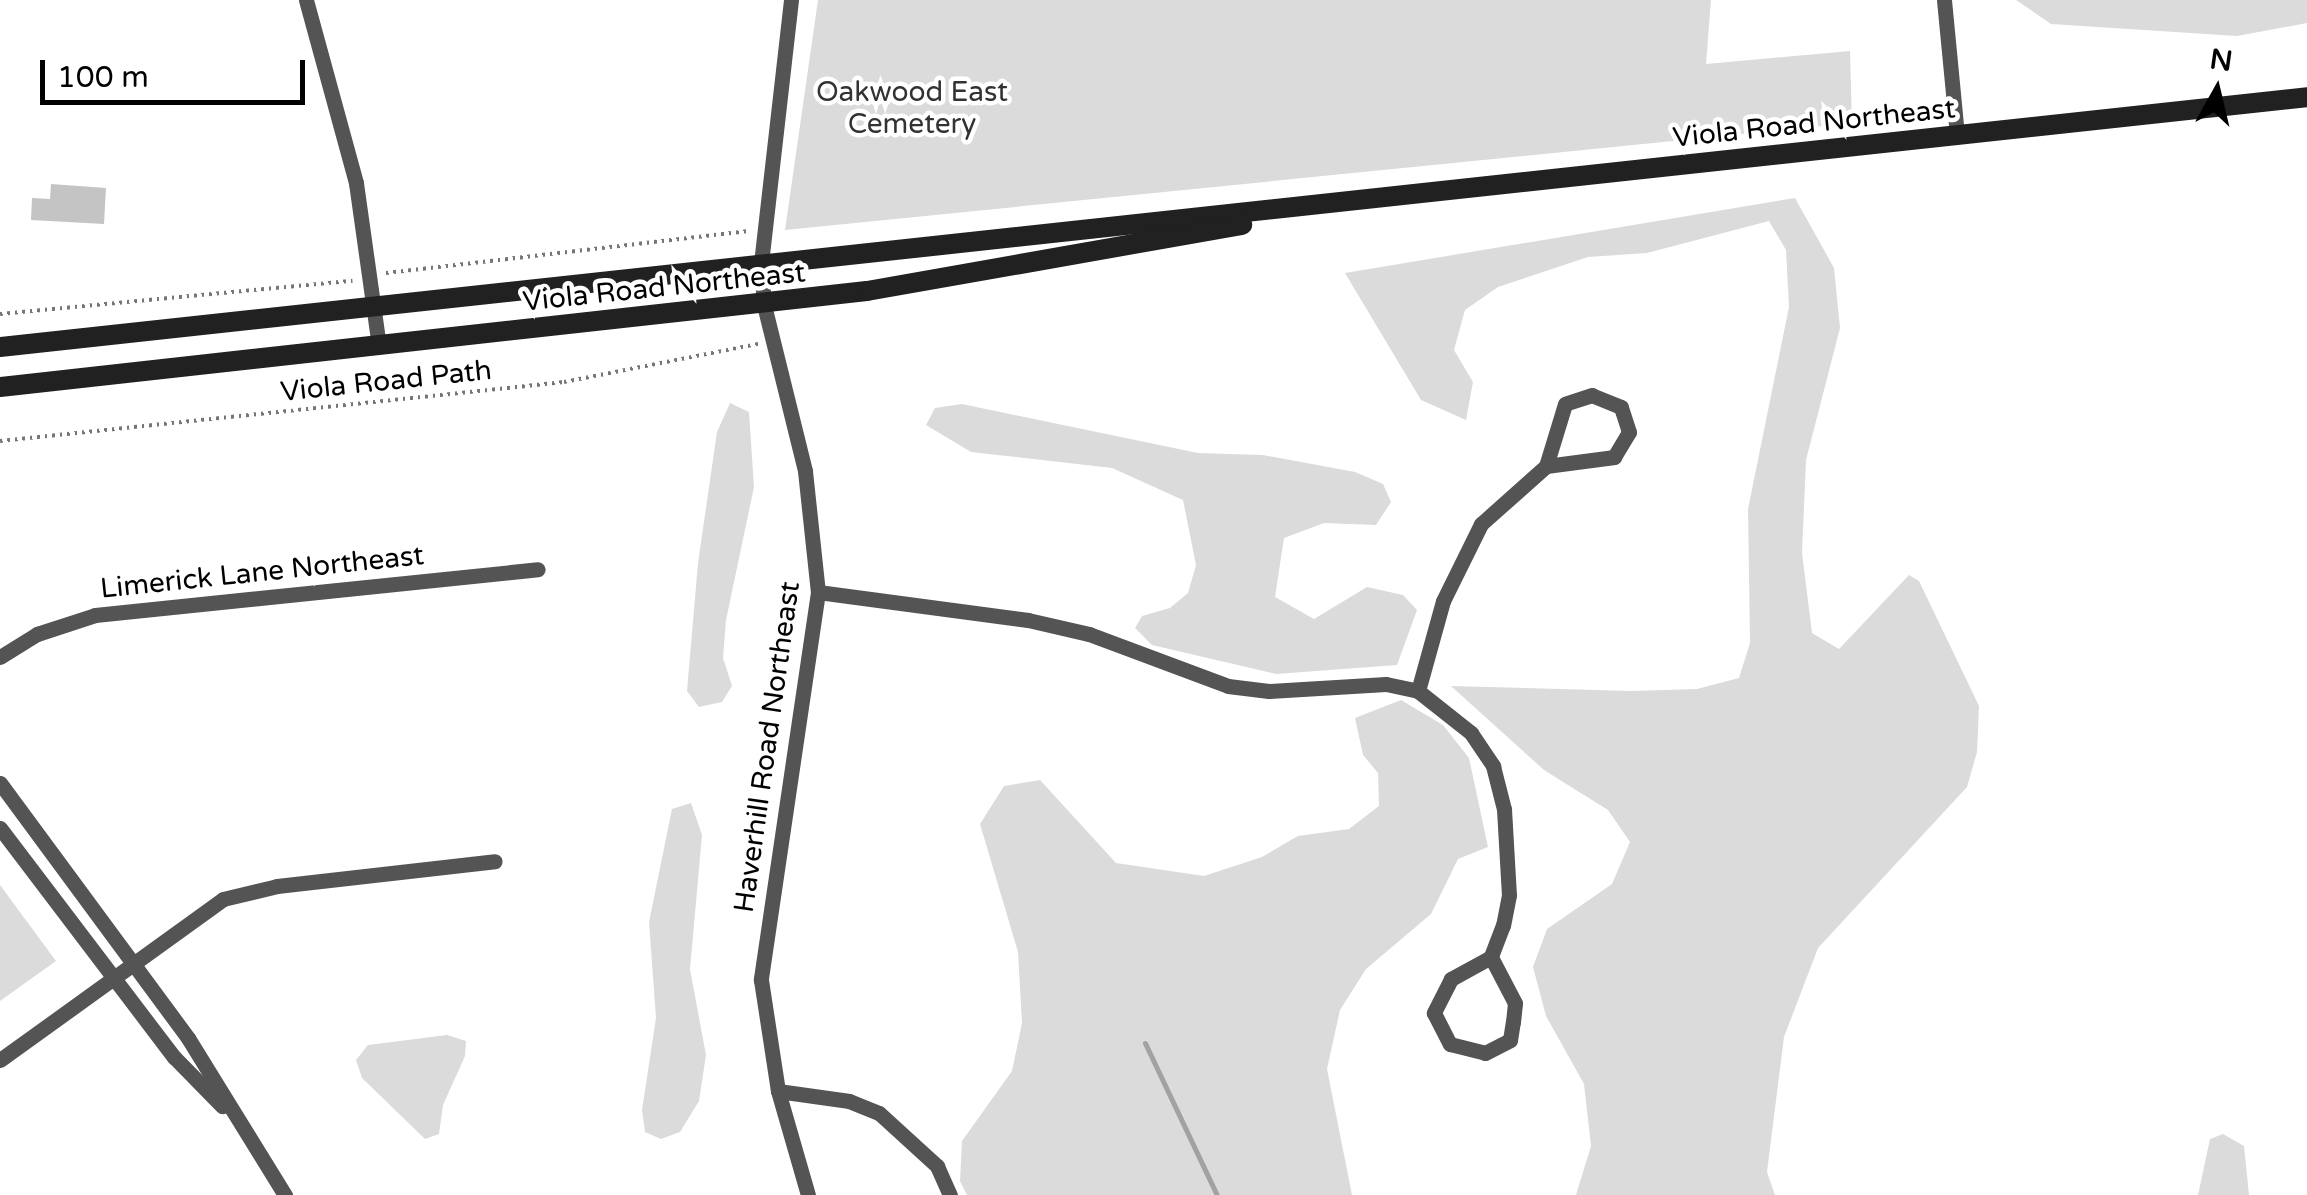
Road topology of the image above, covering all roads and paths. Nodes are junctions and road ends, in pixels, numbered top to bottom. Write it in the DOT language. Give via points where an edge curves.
graph roads {
  1 [pos="306,0"];
  2 [pos="792,0"];
  3 [pos="1944,0"];
  4 [pos="2307,98"];
  5 [pos="1957,135"];
  6 [pos="1328,206"];
  7 [pos="764,229"];
  8 [pos="761,265"];
  9 [pos="370,276"];
  10 [pos="764,305"];
  11 [pos="374,308"];
  12 [pos="0,314"];
  13 [pos="773,342"];
  14 [pos="379,346"];
  15 [pos="0,347"];
  16 [pos="0,387"];
  17 [pos="0,440"];
  18 [pos="1546,466"];
  19 [pos="538,568"];
  20 [pos="818,592"];
  21 [pos="0,657"];
  22 [pos="1418,691"];
  23 [pos="0,783"];
  24 [pos="0,828"];
  25 [pos="495,861"];
  26 [pos="1492,958"];
  27 [pos="133,960"];
  28 [pos="113,977"];
  29 [pos="0,1060"];
  30 [pos="778,1091"];
  31 [pos="238,1123"];
  32 [pos="285,1195"];
  33 [pos="808,1195"];
  34 [pos="950,1195"];
  1 -- 9 [label="street" via="356,183"];
  2 -- 7 [label="street, Haverhill Road Northeast"];
  3 -- 5 [label="street"];
  4 -- 5 [label="main road, Viola Road Northeast"];
  5 -- 6 [label="main road, Viola Road Northeast"];
  6 -- 8 [label="main road, Viola Road Northeast"];
  6 -- 10 [label="main road, Viola Road Northeast" via="961,278"];
  7 -- 8 [label="street, Haverhill Road Northeast"];
  7 -- 9 [label="path"];
  8 -- 10 [label="street, Haverhill Road Northeast"];
  8 -- 11 [label="main road, Viola Road Northeast"];
  9 -- 11 [label="street"];
  9 -- 12 [label="path" via="331,286"];
  10 -- 13 [label="street, Haverhill Road Northeast"];
  10 -- 14 [label="main road, Viola Road Northeast"];
  11 -- 14 [label="street"];
  11 -- 15 [label="main road, Viola Road Northeast"];
  13 -- 17 [label="path, Viola Road Path" via="564,382"];
  13 -- 20 [label="street, Haverhill Road Northeast" via="805,471"];
  14 -- 16 [label="main road, Viola Road Northeast"];
  18 -- 18 [label="street" via="1614,457 1629,432 1621,407 1592,395 1565,404"];
  18 -- 22 [label="street" via="1481,524 1460,558"];
  19 -- 21 [label="street, Limerick Lane Northeast" via="95,614 36,634"];
  20 -- 22 [label="street" via="1028,620 1089,634 1228,686 1269,691 1386,684"];
  20 -- 30 [label="street, Haverhill Road Northeast" via="761,980"];
  22 -- 26 [label="street" via="1448,709 1494,766 1508,895"];
  23 -- 27 [label="street"];
  24 -- 28 [label="street"];
  25 -- 27 [label="street" via="248,891 223,899"];
  26 -- 26 [label="street" via="1450,980 1434,1012 1450,1044 1485,1053 1510,1040 1514,1003"];
  27 -- 28 [label="street"];
  27 -- 31 [label="street"];
  28 -- 29 [label="street"];
  28 -- 31 [label="street" via="174,1057"];
  30 -- 33 [label="street, Haverhill Road Northeast"];
  30 -- 34 [label="street" via="850,1101 879,1113 937,1166"];
  31 -- 32 [label="street"];
}
